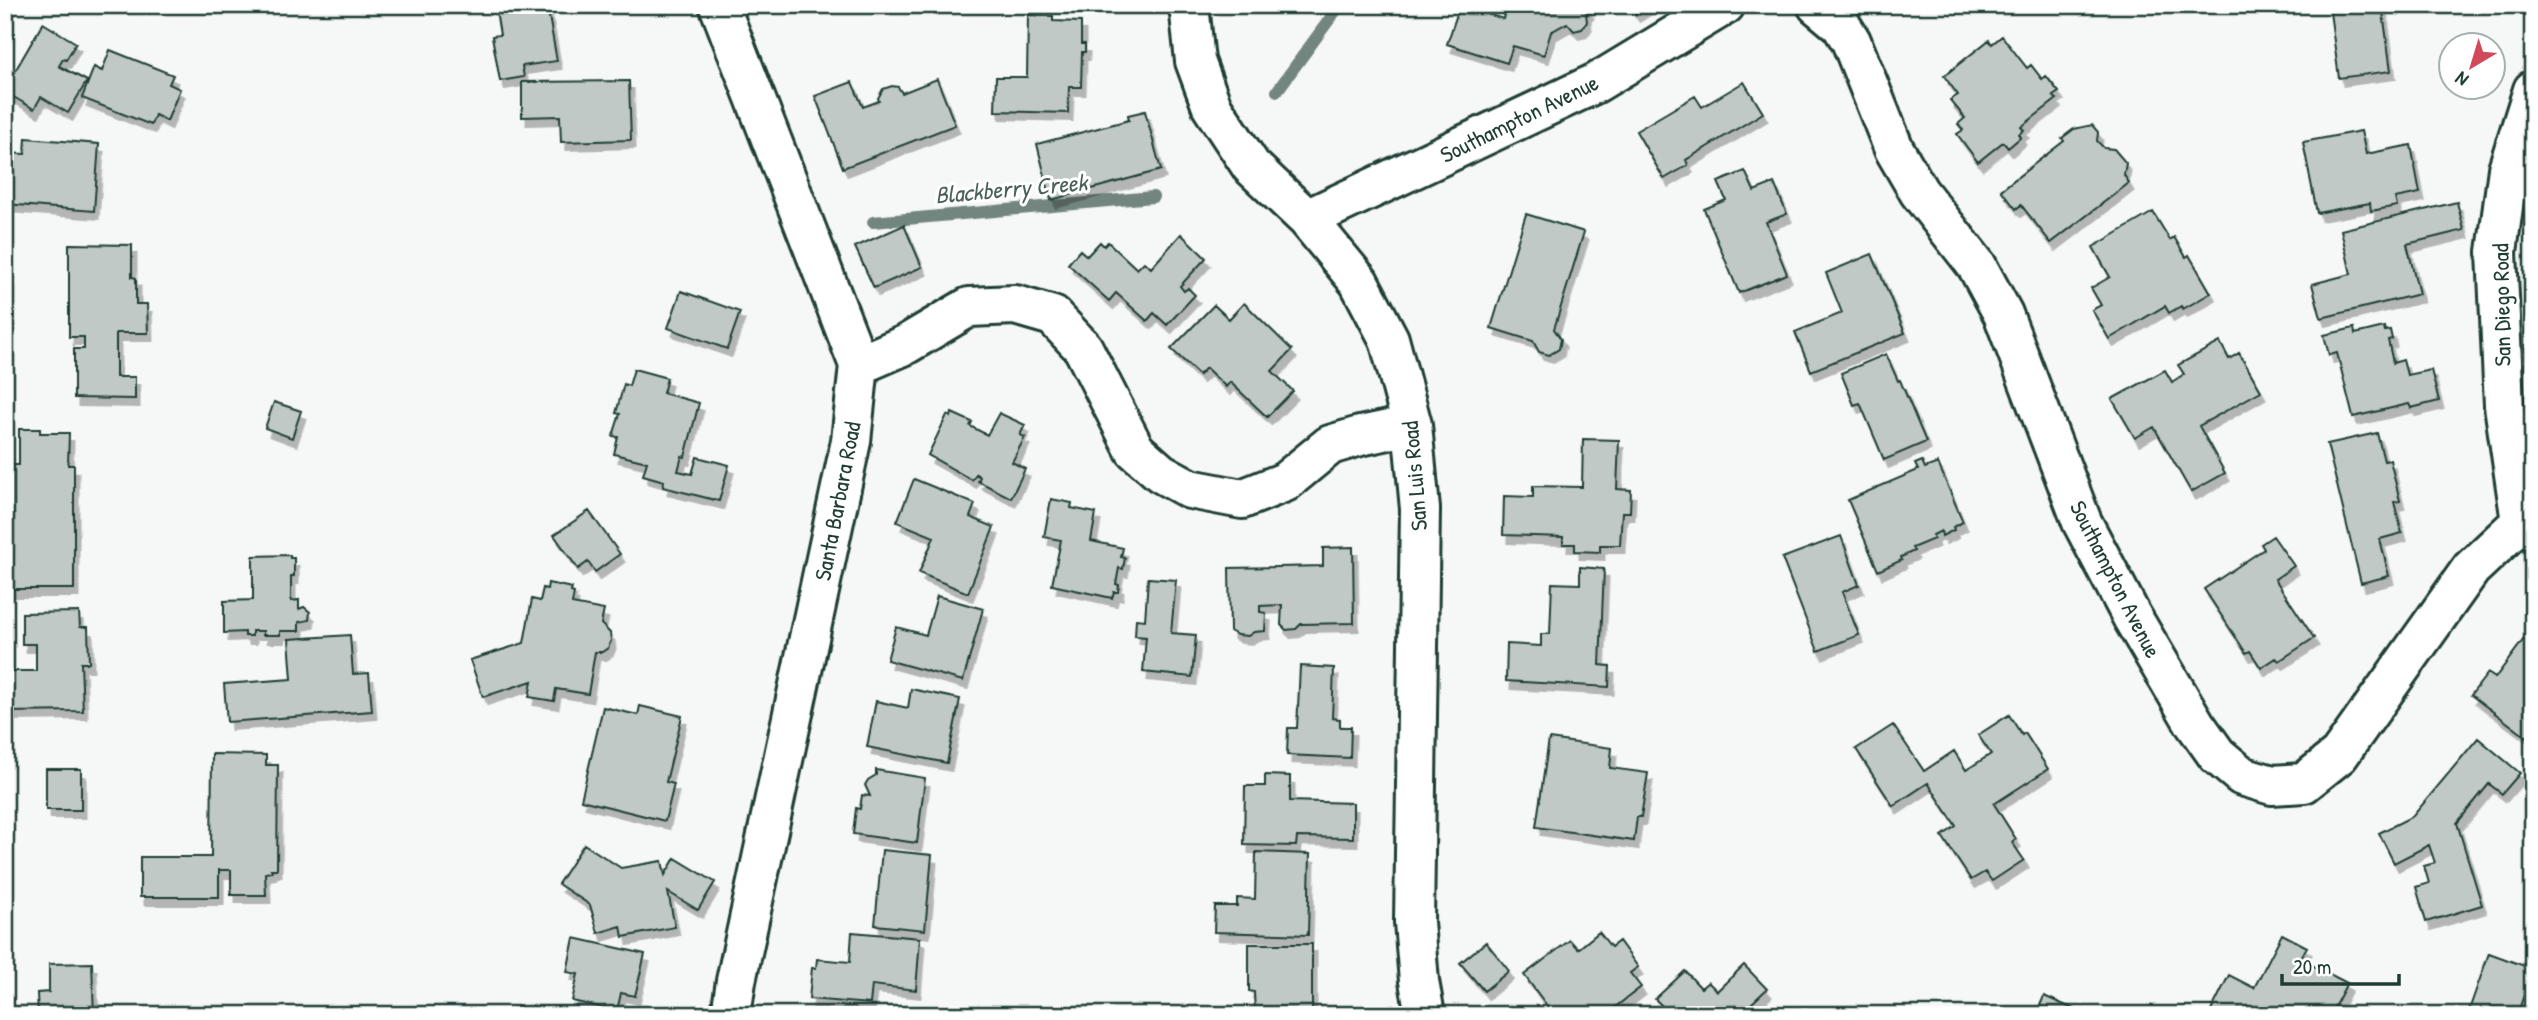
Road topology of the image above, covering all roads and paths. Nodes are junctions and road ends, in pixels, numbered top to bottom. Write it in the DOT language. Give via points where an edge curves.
graph roads {
  1 [pos="719,5"];
  2 [pos="1189,5"];
  3 [pos="1725,5"];
  4 [pos="1818,5"];
  5 [pos="2533,90"];
  6 [pos="1307,219"];
  7 [pos="859,365"];
  8 [pos="1412,425"];
  9 [pos="2527,522"];
  10 [pos="731,1015"];
  11 [pos="1425,1015"];
  1 -- 7 [label="street, Santa Barbara Road"];
  2 -- 6 [label="street, San Luis Road" via="1195,61 1212,107 1251,166"];
  3 -- 6 [label="street, Southampton Avenue" via="1595,83"];
  4 -- 9 [label="street, Southampton Avenue" via="1851,41 1894,149 1919,192 1977,266 2003,314 2082,522 2132,617 2195,724 2217,755 2242,776 2272,785 2304,783 2339,755 2471,569"];
  5 -- 9 [label="street, San Diego Road" via="2508,169 2497,252 2504,405"];
  6 -- 8 [label="street, San Luis Road" via="1359,282 1389,339"];
  7 -- 8 [label="street" via="905,345 969,307 1015,304 1054,316 1083,348 1135,450 1161,473 1190,489 1242,499 1285,482 1330,445"];
  7 -- 10 [label="street, Santa Barbara Road" via="852,441"];
  8 -- 11 [label="street, San Luis Road" via="1420,509 1414,922"];
}
